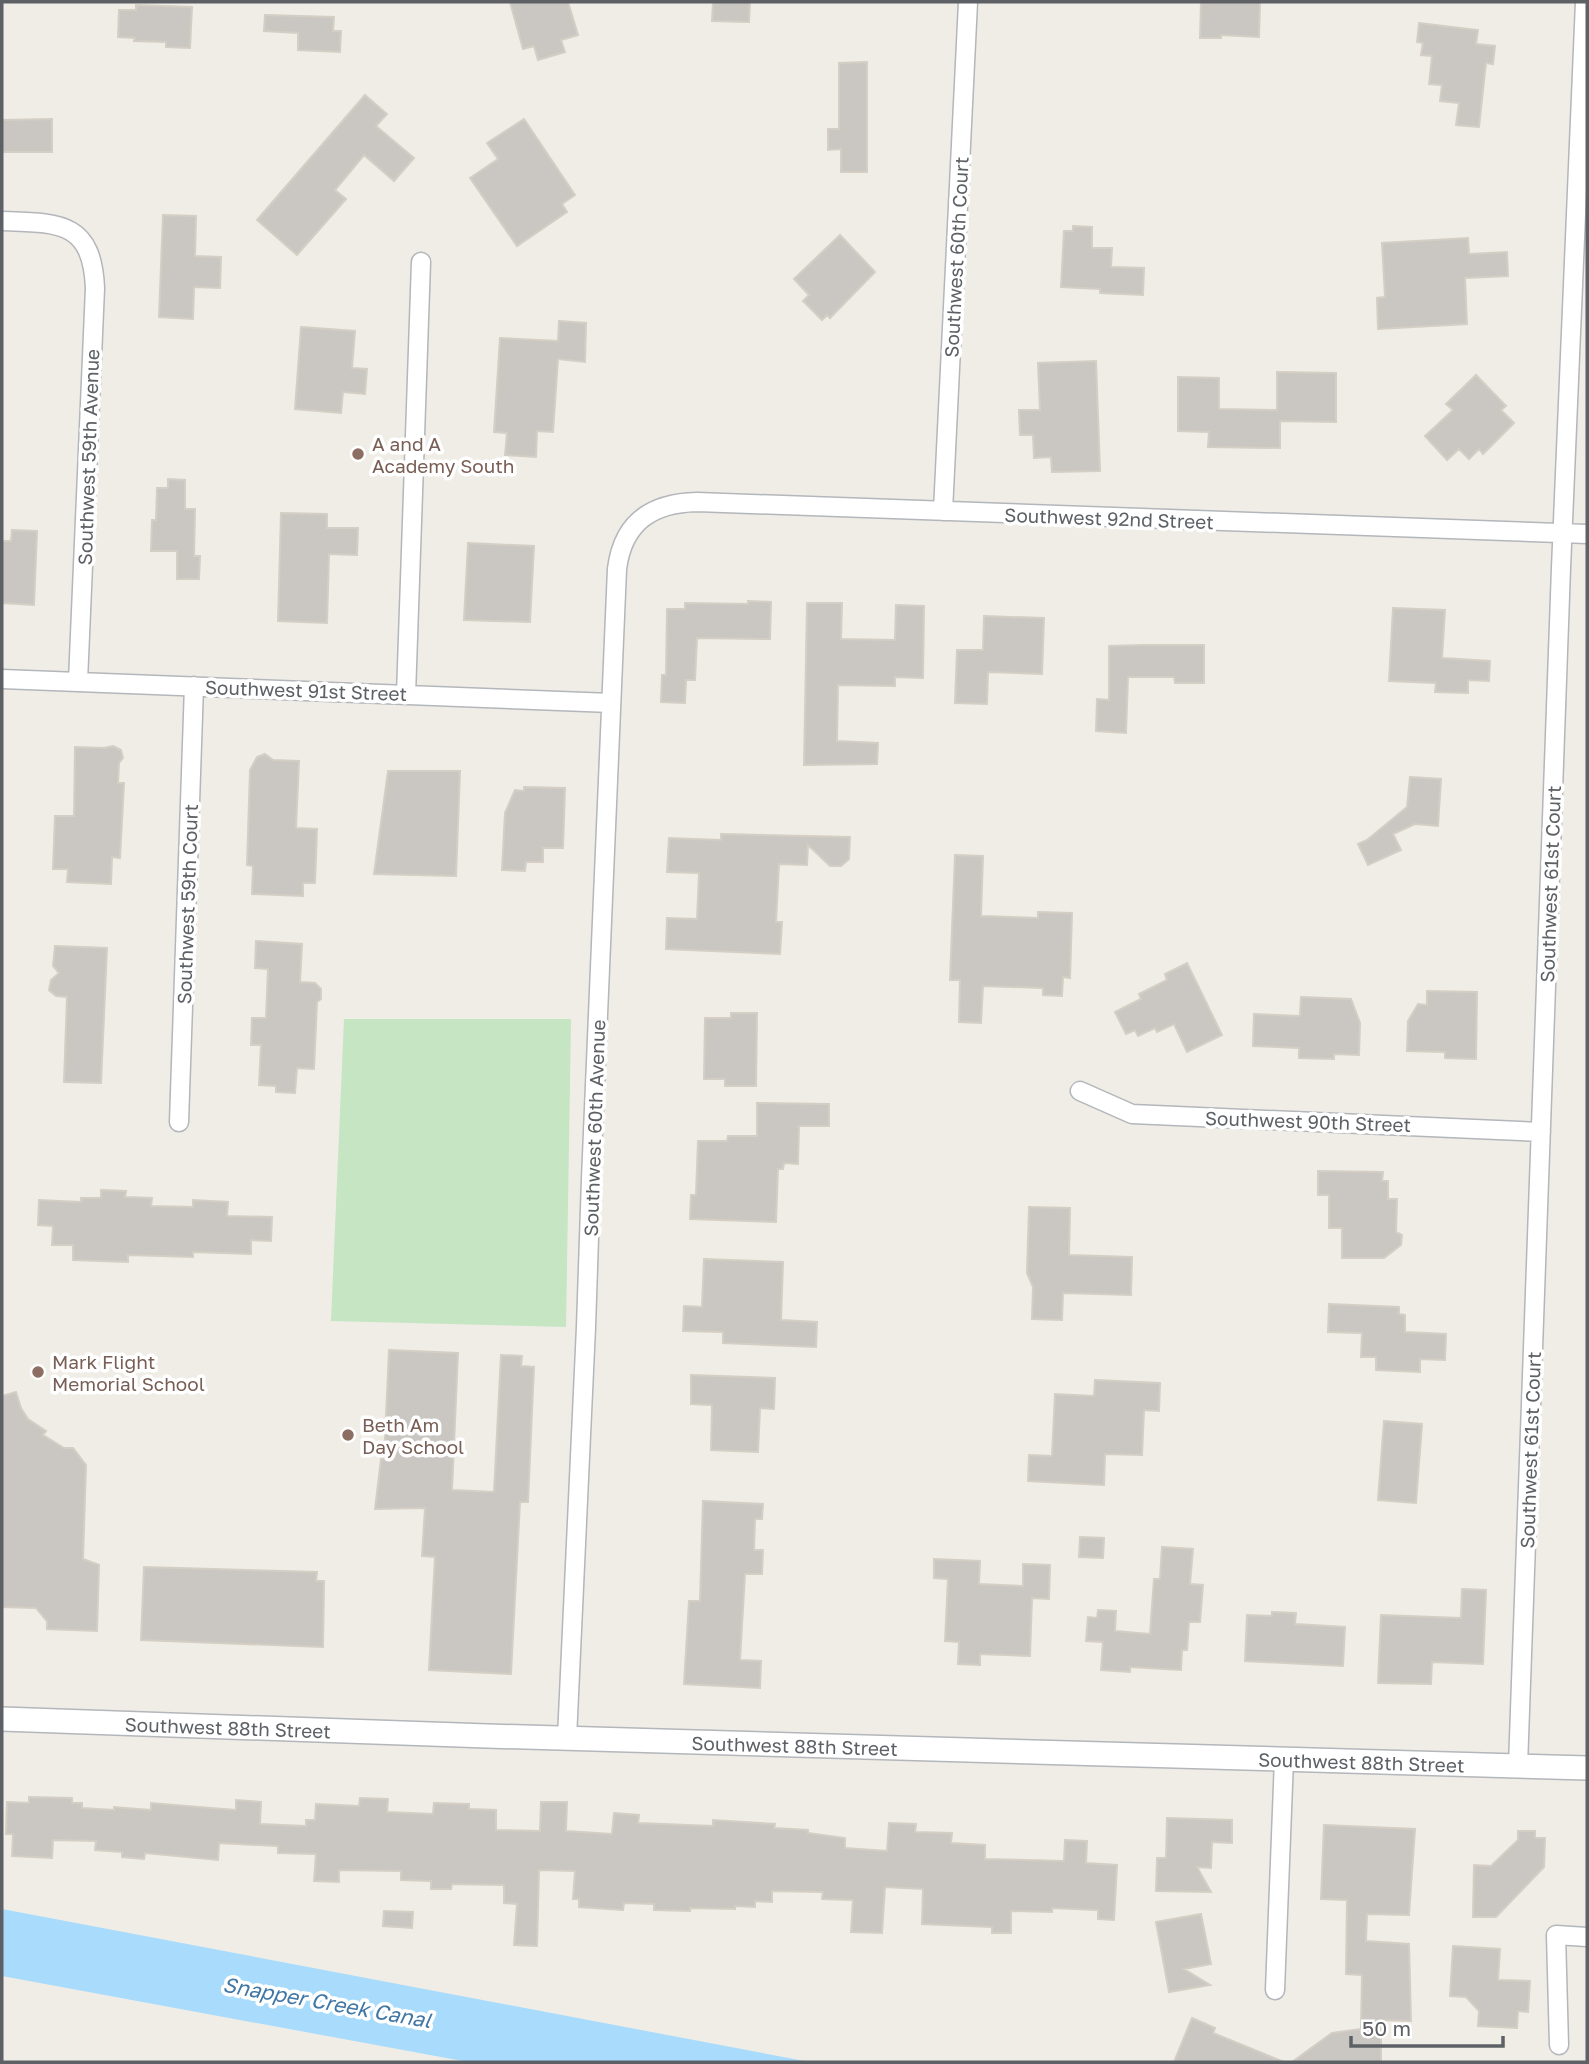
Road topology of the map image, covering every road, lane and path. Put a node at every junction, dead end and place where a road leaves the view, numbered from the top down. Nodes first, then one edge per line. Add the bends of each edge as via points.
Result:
1 (968, 2) edge
2 (1584, 2) edge
3 (2, 221) edge
4 (421, 262) dead end
5 (943, 512) junction
6 (636, 524) joint
7 (1564, 532) junction
8 (1587, 534) edge
9 (2, 679) edge
10 (78, 681) junction
11 (194, 686) junction
12 (406, 695) junction
13 (611, 703) junction
14 (1080, 1091) dead end
15 (179, 1122) dead end
16 (1541, 1132) junction
17 (2, 1719) edge
18 (567, 1738) junction
19 (1284, 1759) junction
20 (1518, 1766) junction
21 (1587, 1768) edge
22 (1587, 1937) edge
23 (1275, 1990) dead end
24 (1559, 2045) dead end

1 - 5 street, Southwest 60th Court
2 - 7 street, Southwest 61st Court
3 - 10 street, Southwest 59th Avenue via 68,230 80,237 93,262
4 - 12 street
5 - 6 street, Southwest 92nd Street via 680,502 664,506
5 - 7 street, Southwest 92nd Street
6 - 13 street, Southwest 60th Avenue via 619,555
7 - 8 street, Southwest 92nd Street
7 - 16 street, Southwest 61st Court
9 - 10 street, Southwest 91st Street
10 - 11 street, Southwest 91st Street
11 - 12 street, Southwest 91st Street
11 - 15 street, Southwest 59th Court
12 - 13 street, Southwest 91st Street
13 - 18 street, Southwest 60th Avenue
14 - 16 street, Southwest 90th Street via 1132,1114
16 - 20 street, Southwest 61st Court
17 - 18 street, Southwest 88th Street
18 - 19 street, Southwest 88th Street
19 - 20 street, Southwest 88th Street
19 - 23 street
20 - 21 street, Southwest 88th Street
22 - 24 street via 1556,1936

